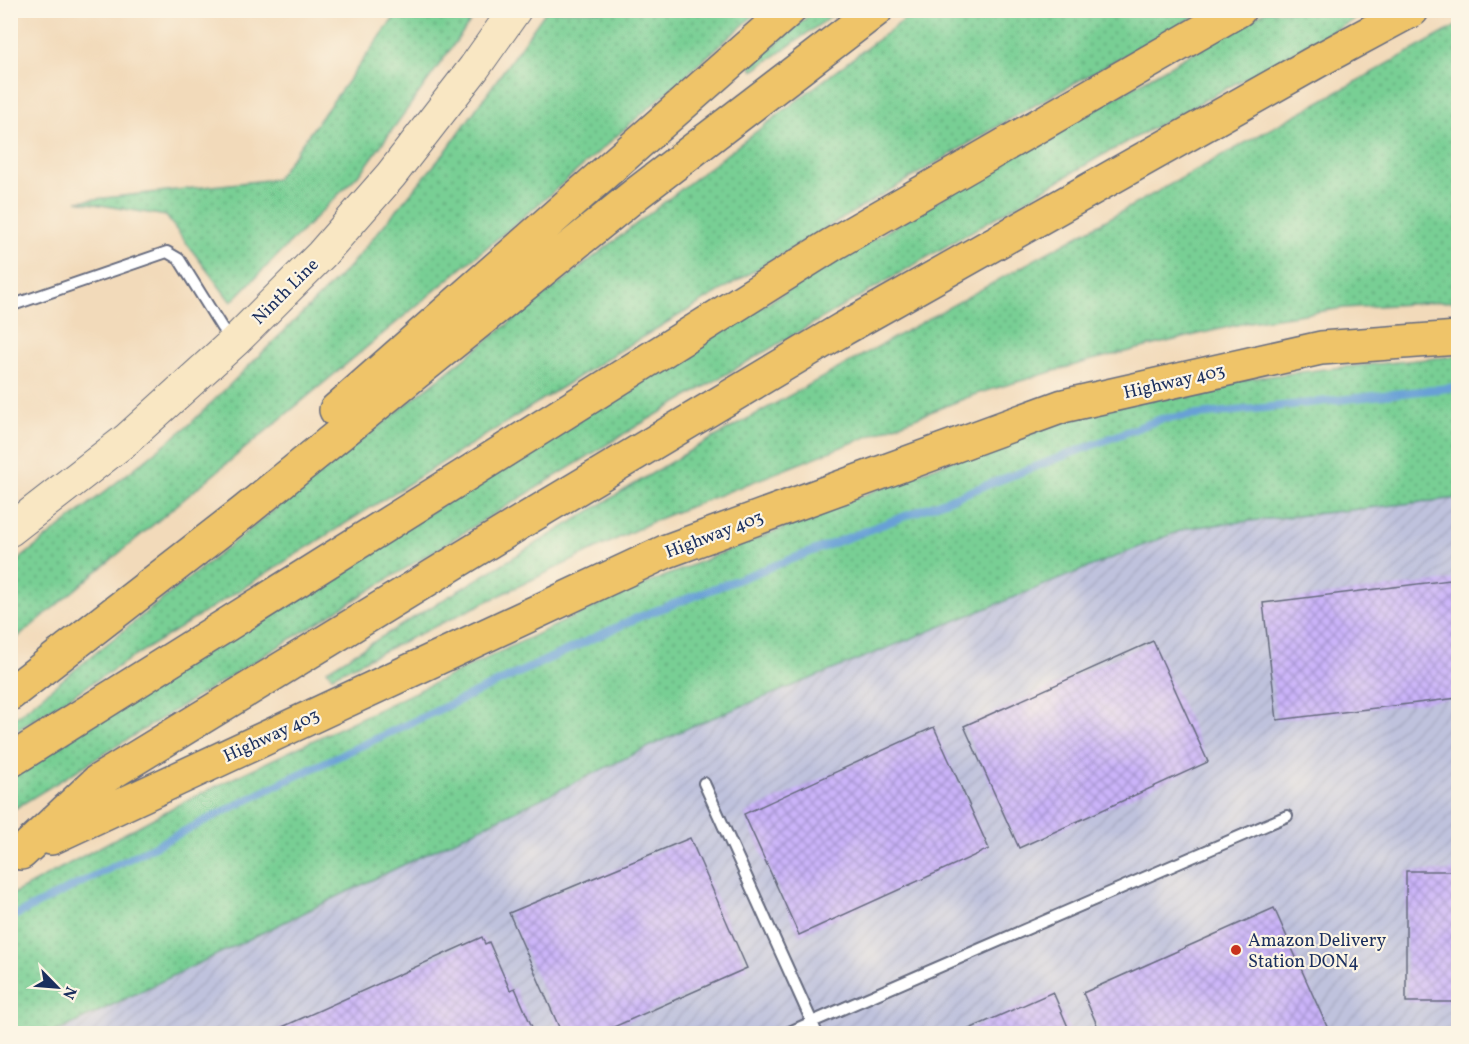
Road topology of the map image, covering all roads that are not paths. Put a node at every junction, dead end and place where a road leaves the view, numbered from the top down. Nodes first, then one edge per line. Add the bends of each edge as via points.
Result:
1 (515, 10) edge
2 (789, 10) edge
3 (876, 10) edge
4 (1239, 10) edge
5 (1412, 10) edge
6 (10, 306) edge
7 (1458, 338) edge
8 (235, 341) junction
9 (244, 512) junction
10 (10, 530) edge
11 (10, 694) edge
12 (10, 761) edge
13 (704, 783) dead end
14 (1287, 816) dead end
15 (16, 856) edge
16 (812, 1022) junction
17 (785, 1034) edge
18 (817, 1034) edge

1 - 8 main road, Ninth Line via 391,175 321,255
2 - 9 highway via 313,431
3 - 9 highway via 636,194
4 - 12 highway via 833,244
5 - 15 highway via 843,329 526,519 98,782
6 - 8 lane via 167,252 179,259 222,328
7 - 15 highway, Highway 403 via 1321,348 1052,410 667,550
8 - 10 main road, Ninth Line via 126,440
9 - 11 highway
13 - 16 lane
14 - 16 lane
16 - 17 lane
16 - 18 lane

